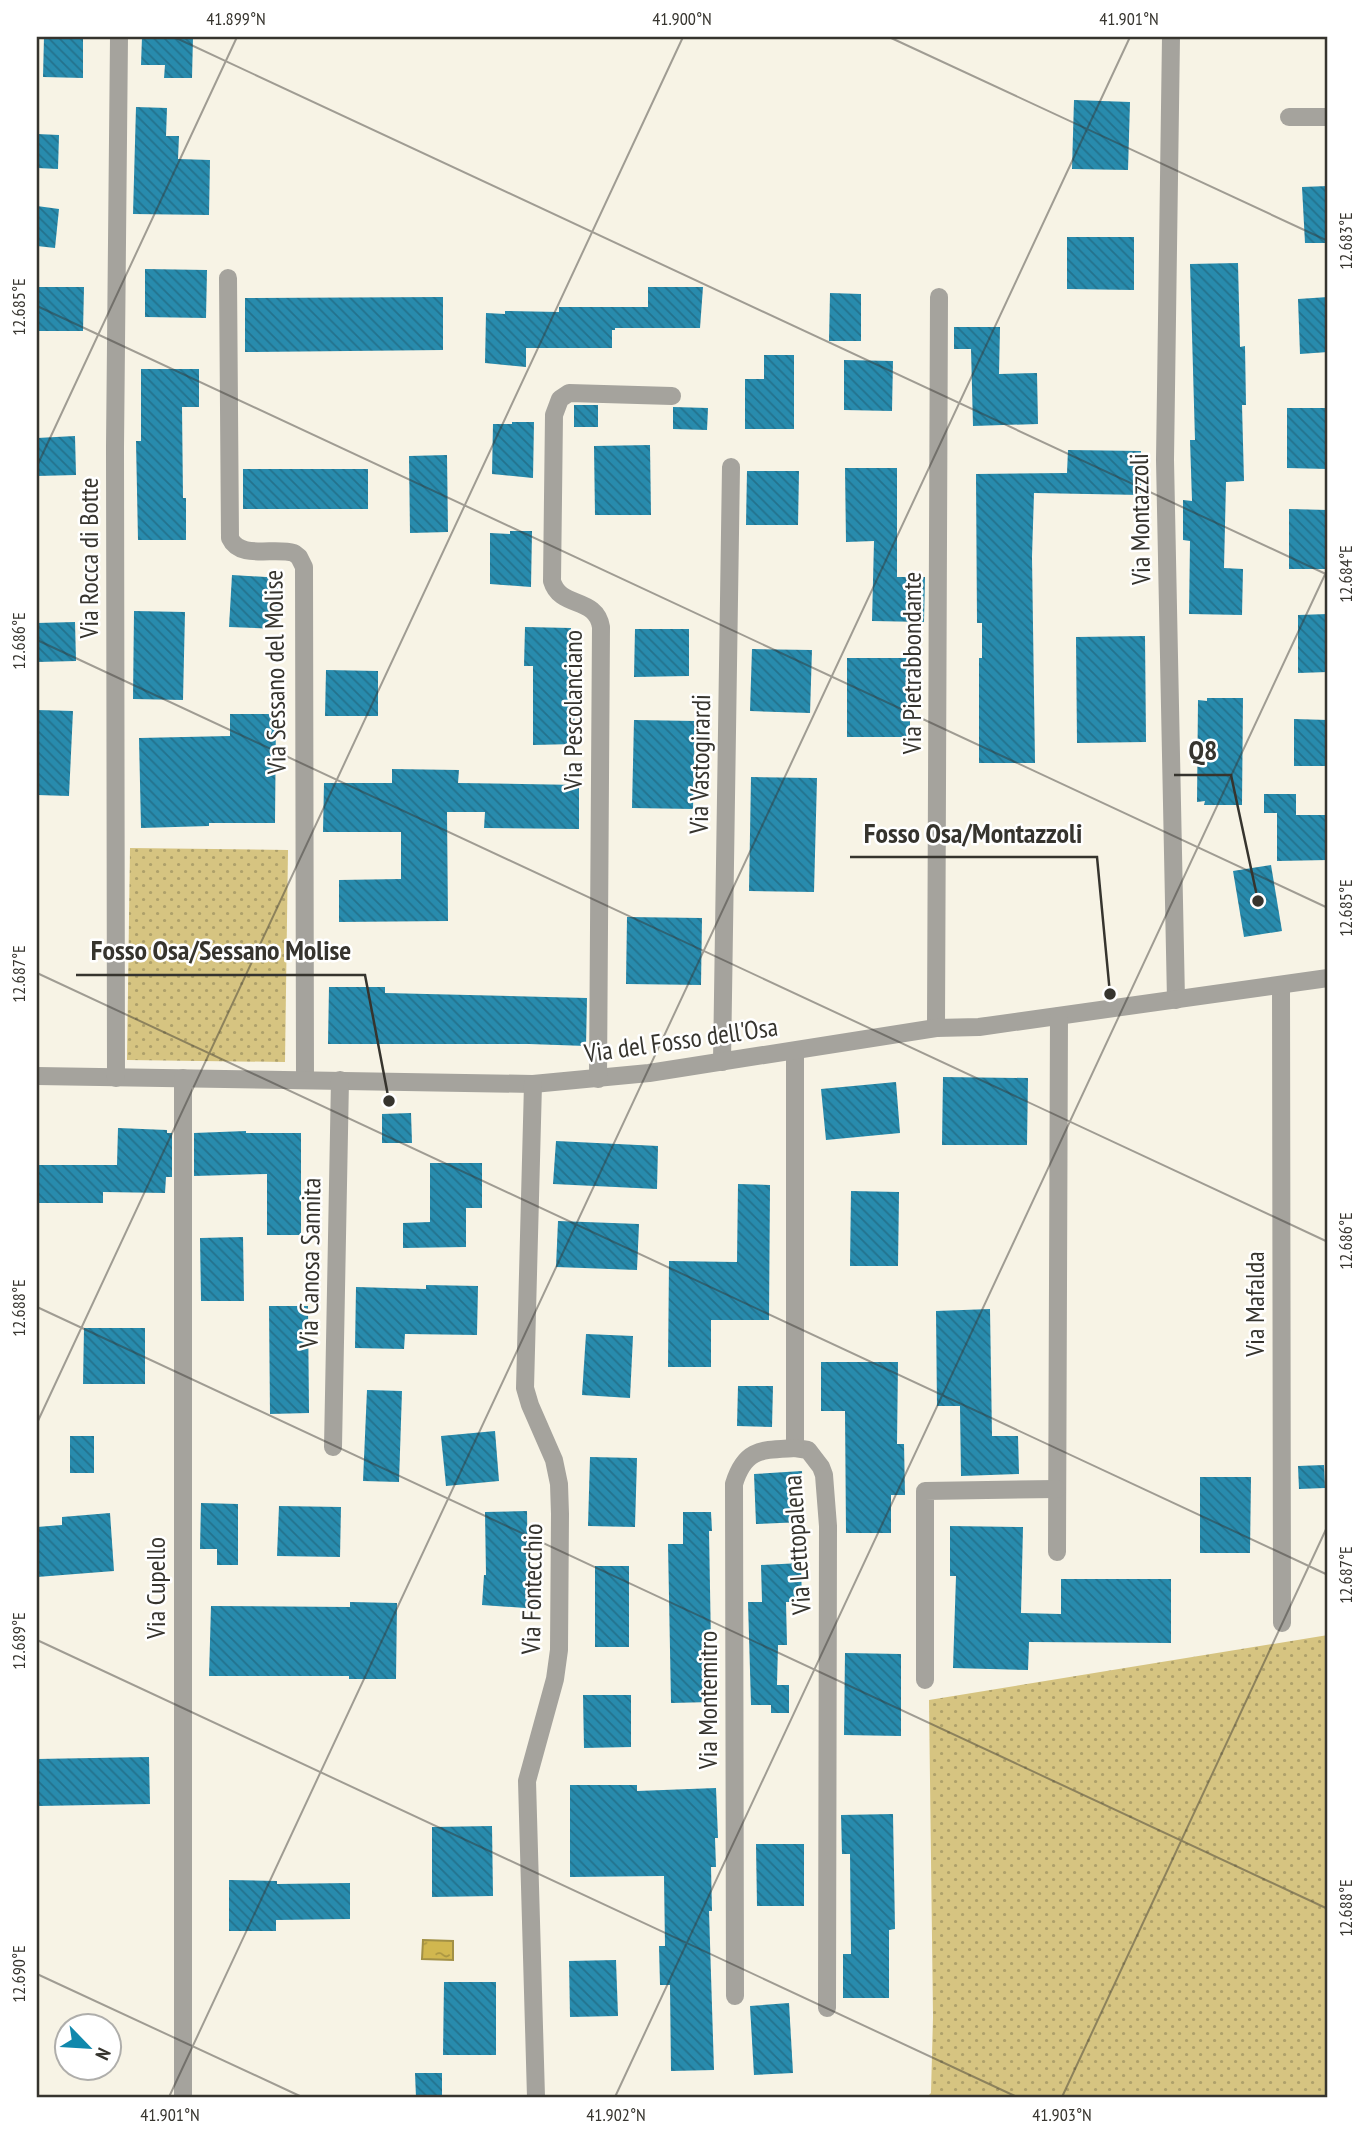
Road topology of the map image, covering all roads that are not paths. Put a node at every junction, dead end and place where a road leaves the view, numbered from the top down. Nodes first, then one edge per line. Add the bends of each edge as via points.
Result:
1 (119, 37) edge
2 (1171, 37) edge
3 (1289, 117) dead end
4 (1328, 117) edge
5 (228, 278) dead end
6 (939, 297) dead end
7 (672, 396) dead end
8 (731, 467) dead end
9 (1328, 978) edge
10 (1281, 985) junction
11 (1176, 1000) junction
12 (1059, 1016) junction
13 (936, 1028) junction
14 (794, 1051) junction
15 (722, 1062) junction
16 (37, 1076) edge
17 (116, 1078) junction
18 (183, 1078) junction
19 (598, 1079) junction
20 (305, 1080) junction
21 (340, 1080) junction
22 (533, 1084) junction
23 (332, 1447) dead end
24 (795, 1448) junction
25 (1058, 1489) junction
26 (1057, 1552) dead end
27 (1282, 1623) dead end
28 (925, 1680) dead end
29 (736, 1996) dead end
30 (827, 2008) dead end
31 (183, 2097) edge
32 (536, 2097) edge

1 - 17 street, Via Rocca di Botte
2 - 11 street, Via Montazzoli via 1165,460
3 - 4 street
5 - 20 street, Via Sessano del Molise via 230,538 243,550 294,553 304,567
6 - 13 street, Via Pietrabbondante
7 - 19 street, Via Pescolanciano via 569,393 554,415 552,581 563,599 593,610 601,626
8 - 15 street, Via Vastogirardi
9 - 10 street, Via del Fosso dell'Osa
10 - 11 street, Via del Fosso dell'Osa
10 - 27 street, Via Mafalda
11 - 12 street, Via del Fosso dell'Osa
12 - 13 street, Via del Fosso dell'Osa
12 - 25 street
13 - 14 street, Via del Fosso dell'Osa
14 - 15 street, Via del Fosso dell'Osa
14 - 24 street, Via Lettopalena
15 - 19 street, Via del Fosso dell'Osa
16 - 17 street, Via del Fosso dell'Osa
17 - 18 street, Via del Fosso dell'Osa
18 - 20 street, Via del Fosso dell'Osa
18 - 31 street, Via Cupello
19 - 22 street, Via del Fosso dell'Osa
20 - 21 street, Via del Fosso dell'Osa
21 - 22 street, Via del Fosso dell'Osa
21 - 23 street, Via Canosa Sannita
22 - 32 street, Via Fontecchio via 526,1388 554,1460 560,1514 559,1650 527,1789
24 - 29 street, Via Montemitro via 757,1452 742,1464 734,1484
24 - 30 street, Via Lettopalena via 808,1450 821,1467 828,1526
25 - 26 street
25 - 28 street via 925,1491

